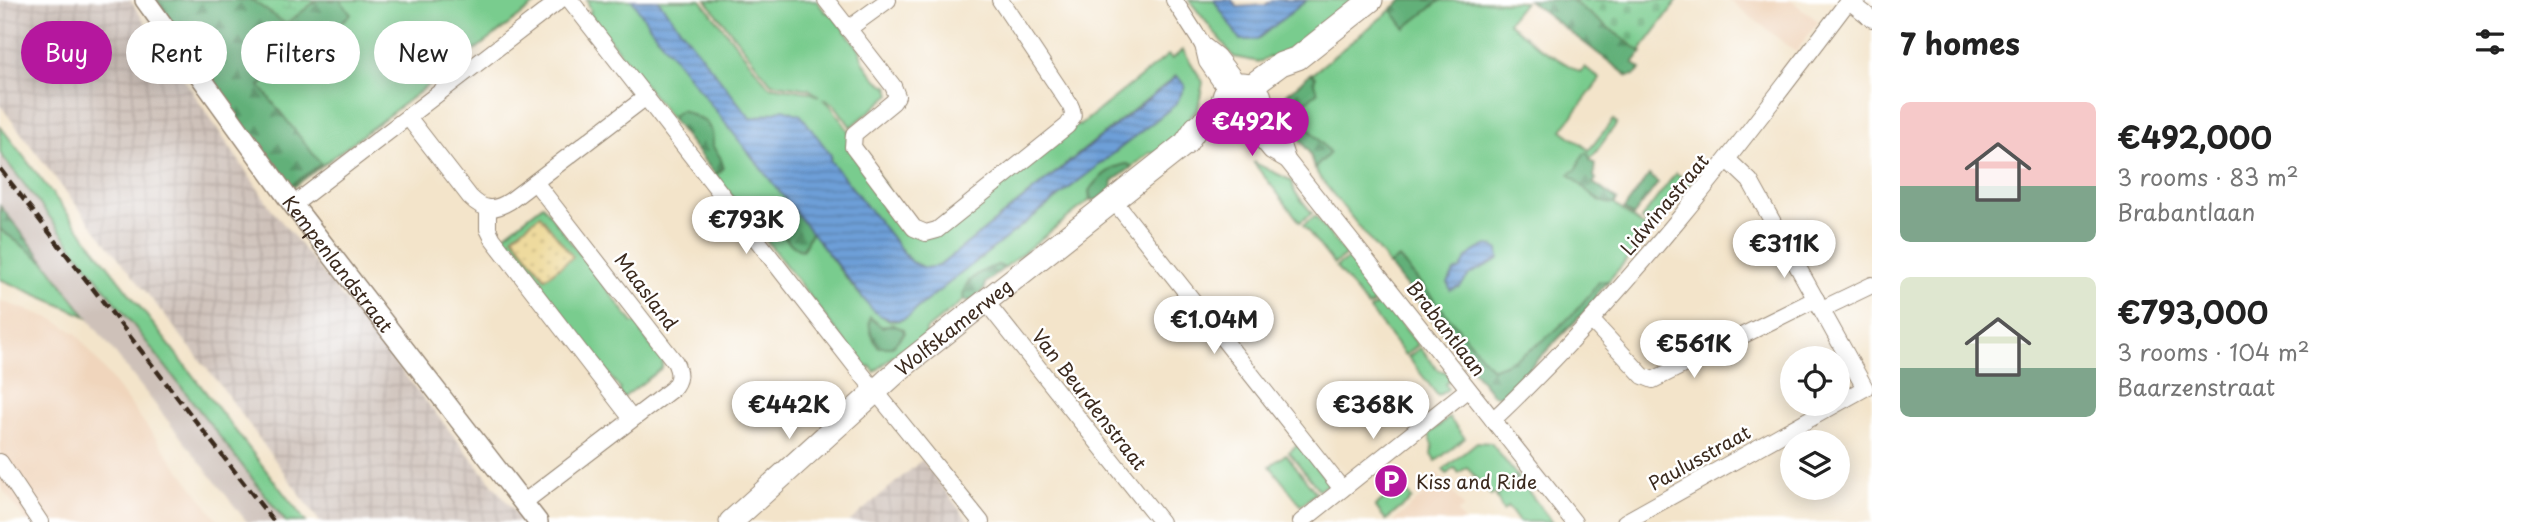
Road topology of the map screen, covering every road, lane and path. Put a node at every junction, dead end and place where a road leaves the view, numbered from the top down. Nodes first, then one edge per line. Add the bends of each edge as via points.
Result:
1 (145, 0) edge
2 (560, 0) edge
3 (570, 0) edge
4 (826, 0) edge
5 (888, 0) edge
6 (1000, 0) edge
7 (1174, 0) edge
8 (1371, 0) edge
9 (1849, 0) edge
10 (1872, 19) edge
11 (848, 29) junction
12 (646, 97) junction
13 (1242, 102) junction
14 (408, 117) junction
15 (1728, 159) junction
16 (535, 182) junction
17 (1114, 201) junction
18 (293, 205) junction
19 (488, 209) junction
20 (1872, 285) edge
21 (986, 302) junction
22 (1819, 304) junction
23 (1592, 321) junction
24 (1468, 389) junction
25 (875, 390) junction
26 (632, 419) junction
27 (1493, 420) junction
28 (0, 462) edge
29 (1342, 489) junction
30 (523, 503) junction
31 (40, 522) edge
32 (538, 522) edge
33 (731, 522) edge
34 (981, 522) edge
35 (1161, 522) edge
36 (1301, 522) edge
37 (1574, 522) edge
38 (1625, 522) edge

1 - 18 street, Kempenlandstraat
2 - 14 street
3 - 12 street
4 - 11 street
5 - 11 street
6 - 11 street via 1070,106 1073,118 937,230 926,233 914,228 853,147 854,134 897,96
7 - 13 street, Brabantlaan via 1203,45 1207,62
8 - 13 main road, Wolfskamerweg via 1298,58 1289,74
9 - 10 street
9 - 15 street, Lidwinastraat
12 - 16 street
12 - 25 street
13 - 17 main road, Wolfskamerweg via 1196,128 1186,143
13 - 24 street, Brabantlaan via 1270,151 1287,160
14 - 18 street
14 - 19 street via 470,197
15 - 22 street via 1750,181
15 - 23 street, Lidwinastraat
16 - 19 street via 500,208
16 - 26 street, Maasland via 680,372 672,389
17 - 21 main road, Wolfskamerweg
17 - 29 street
18 - 30 street, Kempenlandstraat
19 - 26 street via 493,239
20 - 22 street
21 - 25 main road, Wolfskamerweg
21 - 35 street, Van Beurdenstraat
22 - 23 street via 1653,380 1643,376
22 - 38 street, Paulusstraat via 1866,388
23 - 27 street, Lidwinastraat
24 - 27 street, Brabantlaan
24 - 29 street
25 - 33 main road, Wolfskamerweg
25 - 34 street
26 - 30 street, Maasland
27 - 37 street, Brabantlaan
28 - 31 street
29 - 36 street
30 - 32 street, Kempenlandstraat

